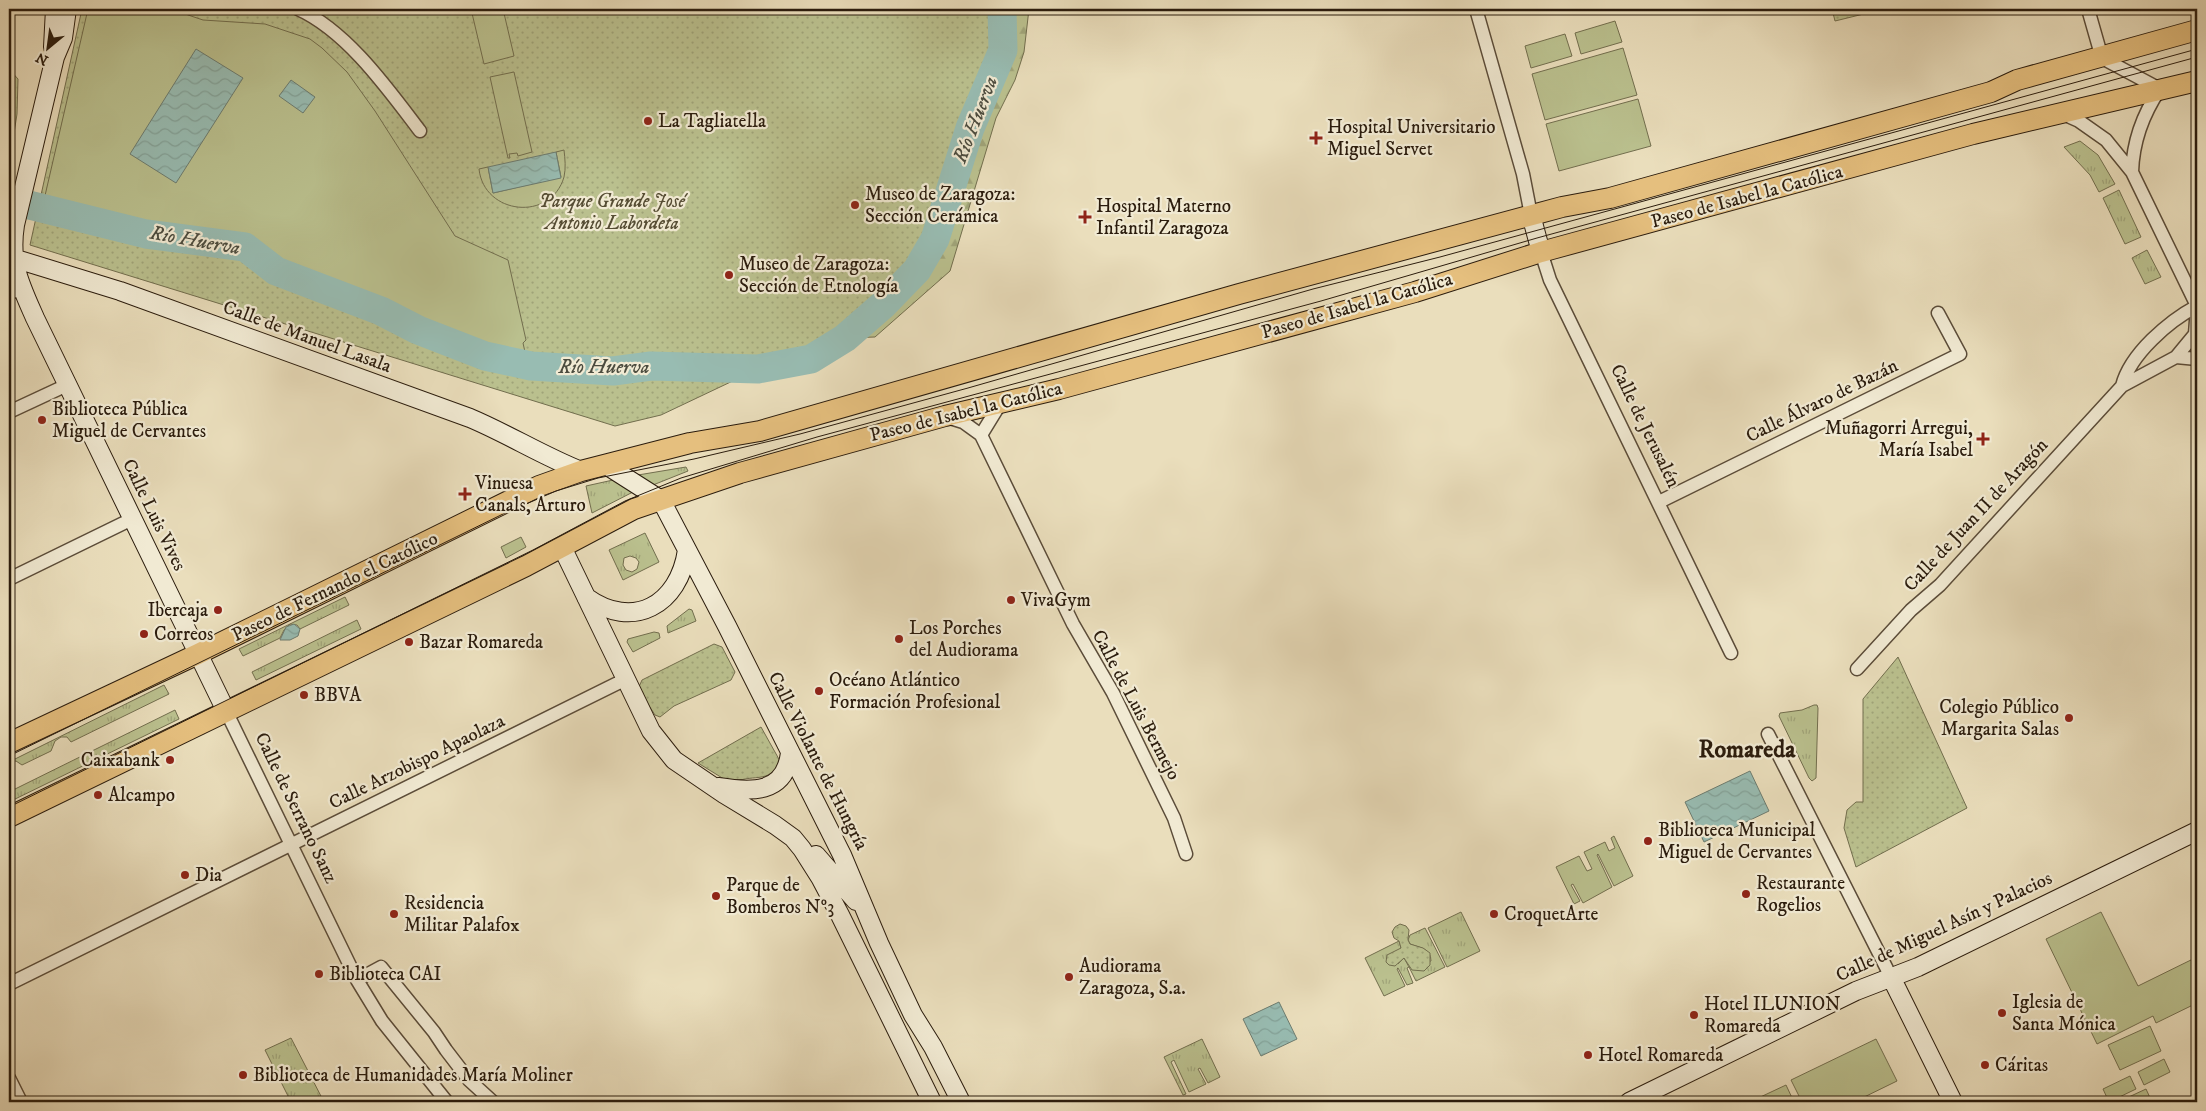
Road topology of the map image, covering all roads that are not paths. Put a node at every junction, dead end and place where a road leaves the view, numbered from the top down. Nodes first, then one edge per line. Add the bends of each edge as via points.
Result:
1 (54, 9) edge
2 (67, 9) edge
3 (298, 9) edge
4 (1476, 9) edge
5 (2088, 9) edge
6 (2197, 30) edge
7 (55, 57) junction
8 (2102, 58) junction
9 (2197, 81) edge
10 (2160, 89) junction
11 (2061, 113) junction
12 (420, 131) dead end
13 (2132, 172) junction
14 (1531, 215) junction
15 (1541, 252) junction
16 (13, 258) junction
17 (15, 291) edge
18 (2197, 306) edge
19 (1938, 312) dead end
20 (2196, 338) edge
21 (2176, 357) junction
22 (2197, 360) edge
23 (67, 385) junction
24 (2122, 386) junction
25 (1000, 404) junction
26 (9, 412) edge
27 (945, 416) junction
28 (981, 435) junction
29 (606, 465) junction
30 (581, 471) junction
31 (661, 500) junction
32 (1659, 502) junction
33 (132, 519) junction
34 (562, 547) junction
35 (688, 550) junction
36 (9, 579) edge
37 (586, 597) junction
38 (1731, 653) dead end
39 (198, 654) junction
40 (1857, 669) dead end
41 (626, 679) junction
42 (226, 711) junction
43 (1768, 734) dead end
44 (9, 743) edge
45 (790, 753) junction
46 (717, 790) junction
47 (9, 818) edge
48 (2197, 831) edge
49 (793, 838) junction
50 (291, 844) junction
51 (1186, 854) dead end
52 (866, 912) junction
53 (1891, 977) junction
54 (357, 980) junction
55 (9, 984) edge
56 (9, 1078) edge
57 (21, 1102) edge
58 (447, 1102) edge
59 (493, 1102) edge
60 (932, 1102) edge
61 (962, 1102) edge
62 (1629, 1102) edge
63 (1953, 1102) edge

1 - 7 main road via 52,36
2 - 7 main road via 63,38
3 - 12 street via 332,30 353,51
4 - 14 street
5 - 8 street
6 - 8 main road, Paseo de Isabel la Católica
7 - 16 main road via 16,225
8 - 10 street
8 - 14 main road, Paseo de Isabel la Católica via 1610,198
9 - 10 main road, Paseo de Isabel la Católica
10 - 11 main road, Paseo de Isabel la Católica
10 - 13 street via 2138,132
11 - 13 street via 2099,134
11 - 15 main road, Paseo de Isabel la Católica
13 - 18 street
14 - 15 main road, Calle de Jerusalén
14 - 29 main road, Paseo de Isabel la Católica via 1220,299 760,431 690,443
15 - 25 main road, Paseo de Isabel la Católica via 1415,292
15 - 32 street, Calle de Jerusalén via 1550,280
16 - 17 main road, Calle Luis Vives
16 - 30 main road, Calle de Manuel Lasala via 120,292 470,418
17 - 23 main road, Calle Luis Vives
18 - 20 street
18 - 24 street, Calle de Juan II de Aragón via 2159,333 2130,366
19 - 32 street, Calle Álvaro de Bazán via 1960,354
20 - 21 street, Calle de Juan II de Aragón
21 - 22 street
21 - 24 street, Calle de Juan II de Aragón
23 - 26 street
23 - 33 main road, Calle Luis Vives
24 - 40 street, Calle de Juan II de Aragón via 1940,585 1911,610
25 - 27 main road, Paseo de Isabel la Católica
25 - 28 street
27 - 28 street via 963,422
27 - 31 main road, Paseo de Isabel la Católica via 740,473
28 - 51 street, Calle de Luis Bermejo via 1073,624 1113,692 1179,830
29 - 30 main road, Paseo de Isabel la Católica
29 - 31 main road, Calle Violante de Hungría
30 - 39 main road, Paseo de Fernando el Católico via 523,494
31 - 34 main road, Paseo de Isabel la Católica via 634,509
31 - 35 main road, Calle Violante de Hungría
32 - 38 street, Calle de Jerusalén
33 - 36 street
33 - 39 main road, Calle Luis Vives
34 - 37 main road
34 - 42 main road
35 - 37 main road via 674,589 650,608 633,612 615,611
35 - 45 main road, Calle Violante de Hungría
37 - 41 main road
39 - 42 main road, Calle de Serrano Sanz
39 - 44 main road, Paseo de Fernando el Católico
41 - 46 main road via 651,731 666,752
41 - 50 street, Calle Arzobispo Apaolaza
42 - 47 main road
42 - 50 street, Calle de Serrano Sanz
43 - 53 street
45 - 46 main road via 782,775 764,789
45 - 52 main road, Calle Violante de Hungría via 842,855
46 - 49 main road
48 - 53 main road, Calle de Miguel Asín y Palacios via 1918,967
49 - 52 main road via 817,856
49 - 60 main road via 828,892
50 - 54 street, Calle de Serrano Sanz
50 - 55 street, Calle Arzobispo Apaolaza
52 - 61 main road, Calle Violante de Hungría via 913,1015
53 - 62 main road, Calle de Miguel Asín y Palacios
53 - 63 main road
54 - 58 street, Calle de Serrano Sanz via 382,1022
54 - 59 street via 381,967 469,1080
56 - 57 street

